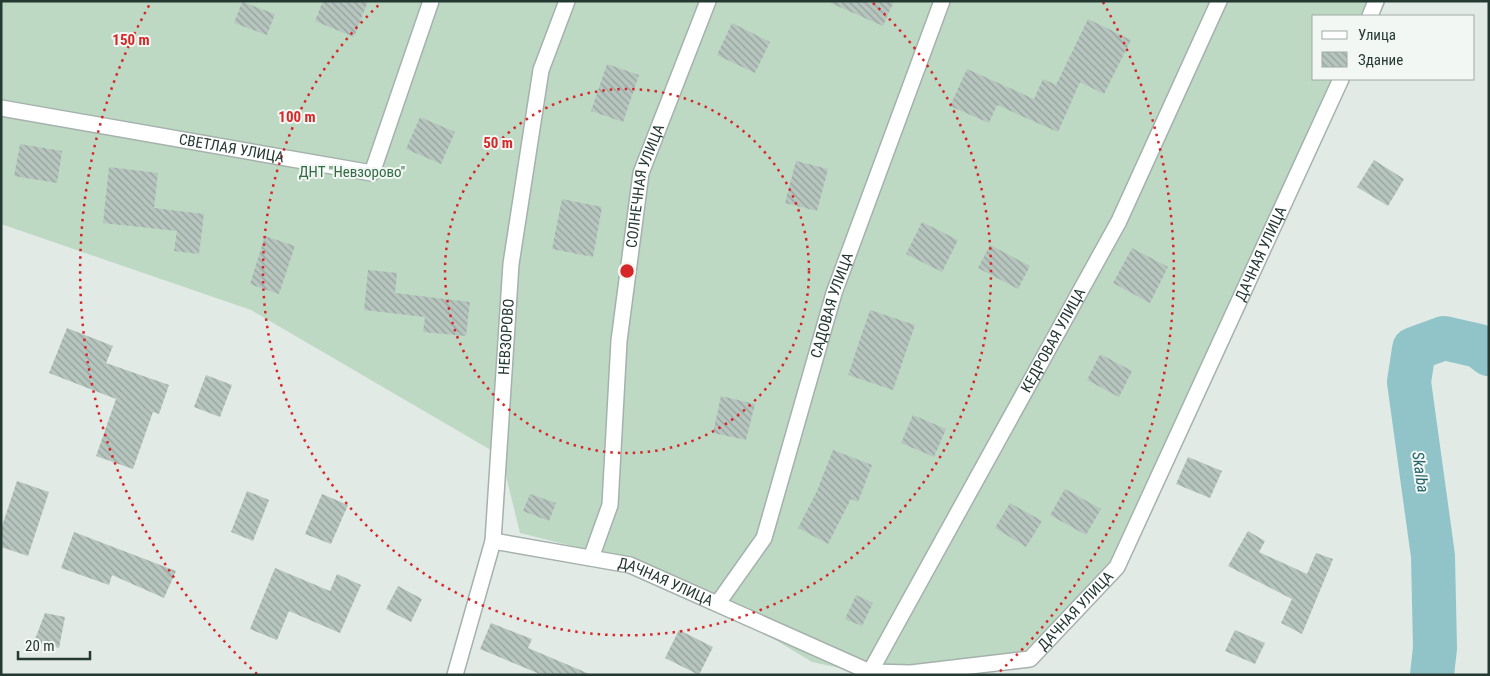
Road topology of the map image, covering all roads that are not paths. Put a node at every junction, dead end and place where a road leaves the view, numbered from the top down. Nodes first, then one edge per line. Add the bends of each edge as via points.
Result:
1 (431, 1) edge
2 (568, 1) edge
3 (708, 1) edge
4 (942, 1) edge
5 (1219, 1) edge
6 (1376, 1) edge
7 (1370, 15) edge
8 (1341, 80) edge
9 (1, 108) edge
10 (493, 540) junction
11 (591, 558) junction
12 (718, 603) junction
13 (870, 672) junction
14 (455, 675) edge

1 - 9 street, СВЕТЛАЯ УЛИЦА via 372,173
2 - 10 street, НЕВЗОРОВО via 541,70 510,264
3 - 11 street, СОЛНЕЧНАЯ УЛИЦА via 642,173 619,342 610,505
4 - 12 street, САДОВАЯ УЛИЦА via 834,293 764,538
5 - 13 street, КЕДРОВАЯ УЛИЦА via 1119,221
6 - 7 street
8 - 13 street, ДАЧНАЯ УЛИЦА via 1117,567 1030,659 911,673
10 - 11 street, ДАЧНАЯ УЛИЦА
10 - 14 street, НЕВЗОРОВО
11 - 12 street, ДАЧНАЯ УЛИЦА via 630,565
12 - 13 street, ДАЧНАЯ УЛИЦА

